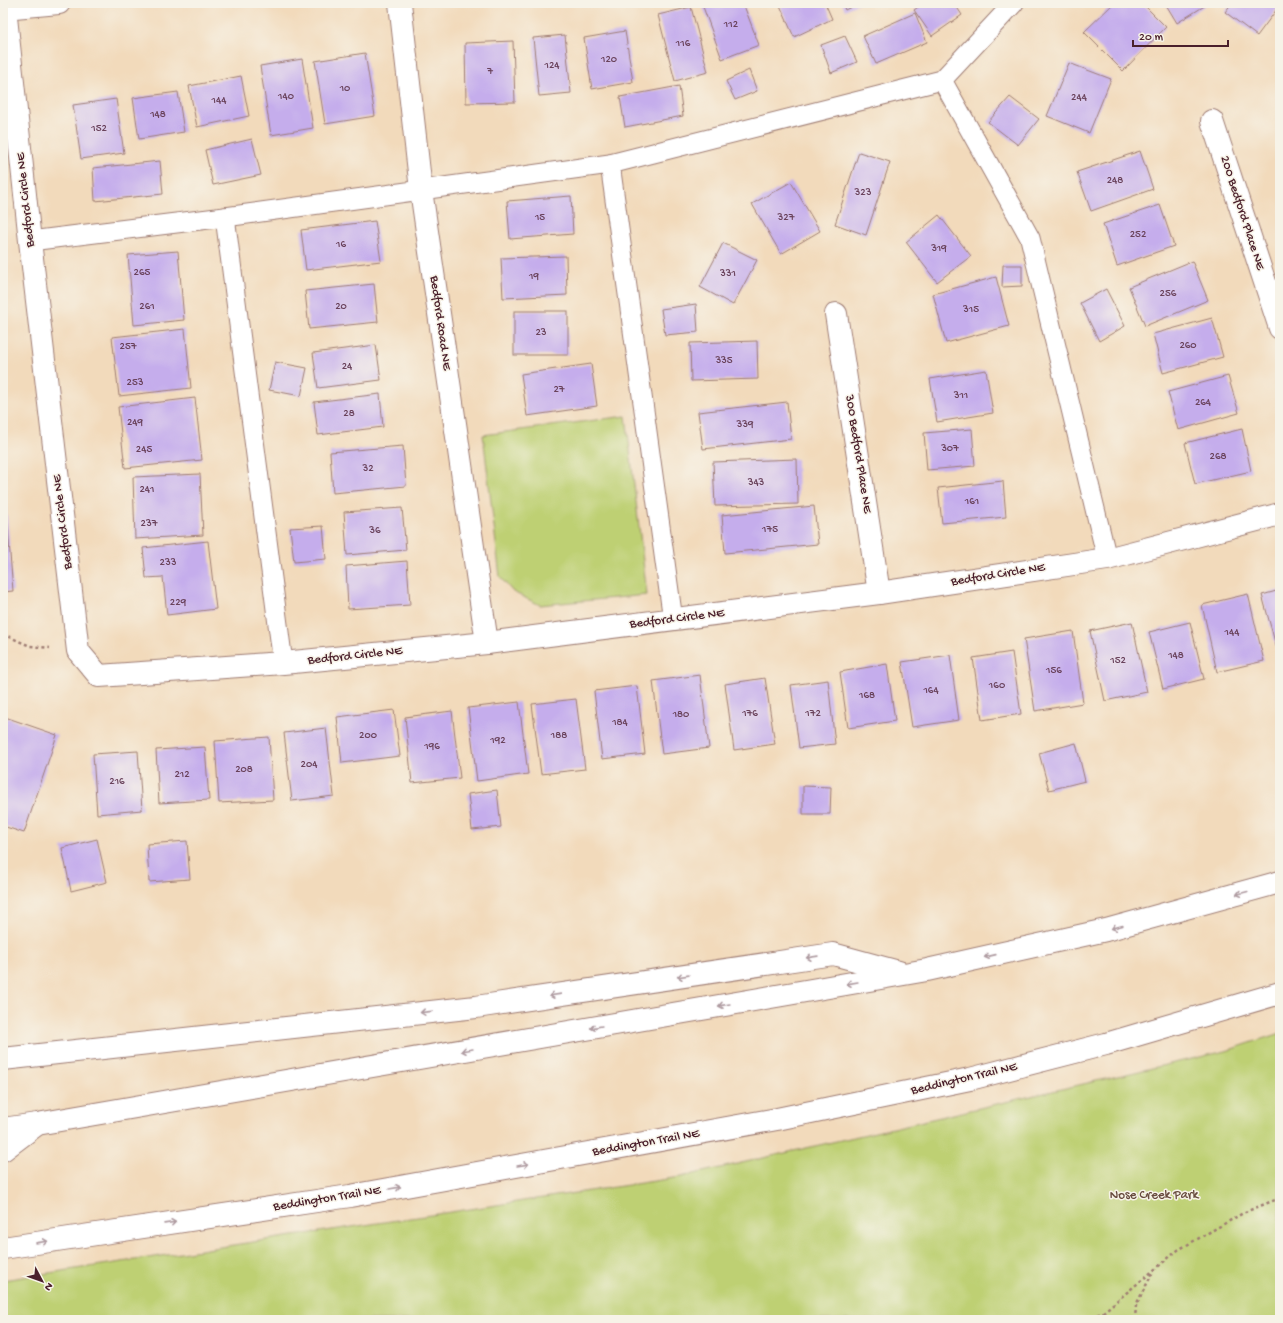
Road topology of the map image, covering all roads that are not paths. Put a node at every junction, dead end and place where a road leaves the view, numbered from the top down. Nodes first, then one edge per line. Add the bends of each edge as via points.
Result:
1 (59, 3) edge
2 (400, 3) edge
3 (1014, 3) edge
4 (4, 8) edge
5 (942, 80) junction
6 (1212, 120) dead end
7 (610, 164) junction
8 (421, 190) junction
9 (225, 217) junction
10 (30, 241) junction
11 (836, 314) dead end
12 (1280, 328) edge
13 (1280, 514) edge
14 (1107, 559) junction
15 (879, 593) junction
16 (673, 620) junction
17 (487, 643) junction
18 (282, 663) junction
19 (1280, 882) edge
20 (904, 974) junction
21 (1280, 993) edge
22 (3, 1059) edge
23 (37, 1124) junction
24 (3, 1129) edge
25 (3, 1150) edge
26 (3, 1248) edge

1 - 4 main road
2 - 8 main road, Bedford Road NE
3 - 5 lane
4 - 10 main road, Bedford Circle NE
5 - 7 lane
5 - 14 lane via 1030,238
6 - 12 main road, 200 Bedford Place NE
7 - 8 lane
7 - 16 lane
8 - 9 lane
8 - 17 main road, Bedford Road NE
9 - 10 lane
9 - 18 lane
10 - 18 main road, Bedford Circle NE via 78,651 99,676
11 - 15 main road, 300 Bedford Place NE
13 - 14 main road, Bedford Circle NE
14 - 15 main road, Bedford Circle NE
15 - 16 main road, Bedford Circle NE
16 - 17 main road, Bedford Circle NE
17 - 18 main road, Bedford Circle NE
19 -> 20 main road via 1106,930
20 -> 22 main road via 833,954 476,1007
20 -> 23 main road
26 -> 21 main road, Beddington Trail NE via 350,1196 777,1119 985,1075 1106,1044
23 - 24 main road
23 - 25 main road

